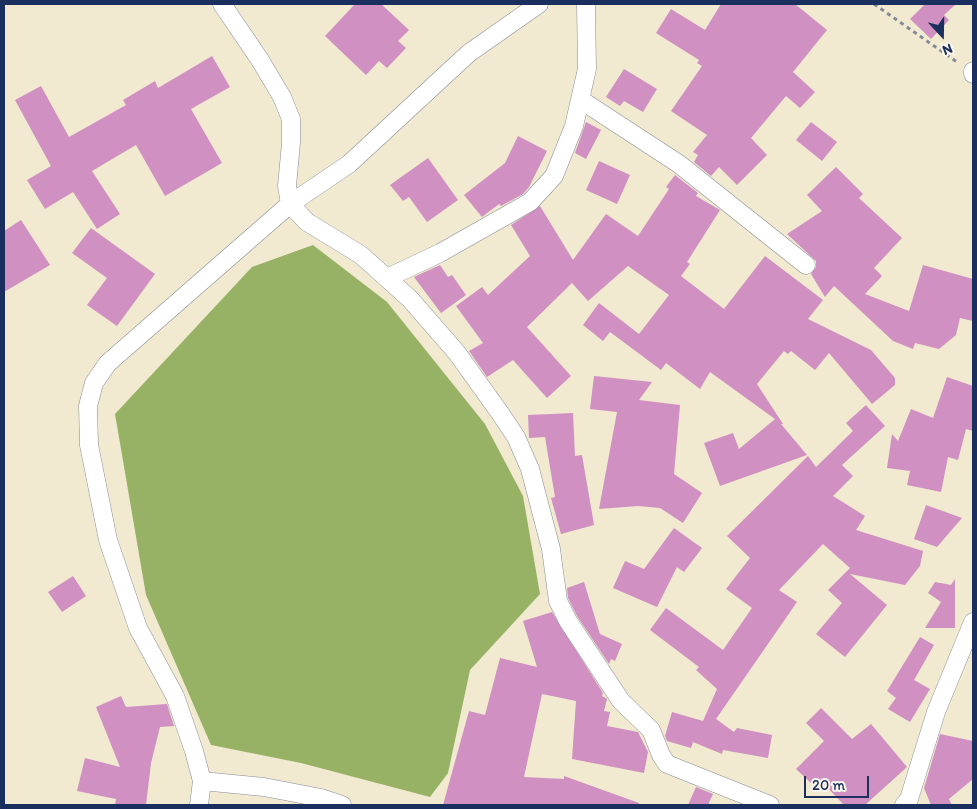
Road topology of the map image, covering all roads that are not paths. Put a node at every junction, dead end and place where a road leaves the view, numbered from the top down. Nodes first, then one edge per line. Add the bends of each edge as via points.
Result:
1 (222, 4) edge
2 (539, 4) edge
3 (586, 4) edge
4 (581, 100) junction
5 (290, 204) junction
6 (806, 265) dead end
7 (387, 278) junction
8 (973, 622) edge
9 (202, 781) junction
10 (199, 805) edge
11 (342, 805) edge
12 (770, 805) edge
13 (904, 805) edge

1 - 5 street via 260,60 291,119 287,186
2 - 5 street via 469,52 349,164
3 - 4 street via 587,69
4 - 6 street via 679,164
4 - 7 street via 554,176 530,202
5 - 7 street via 308,222 361,255
5 - 9 street via 108,363 94,383 88,406 89,445 108,540 138,628 175,696
7 - 12 street via 457,353 516,438 539,500 551,549 558,601 621,701 651,730 667,764
8 - 13 street via 936,712 910,799
9 - 10 street
9 - 11 street via 264,787

